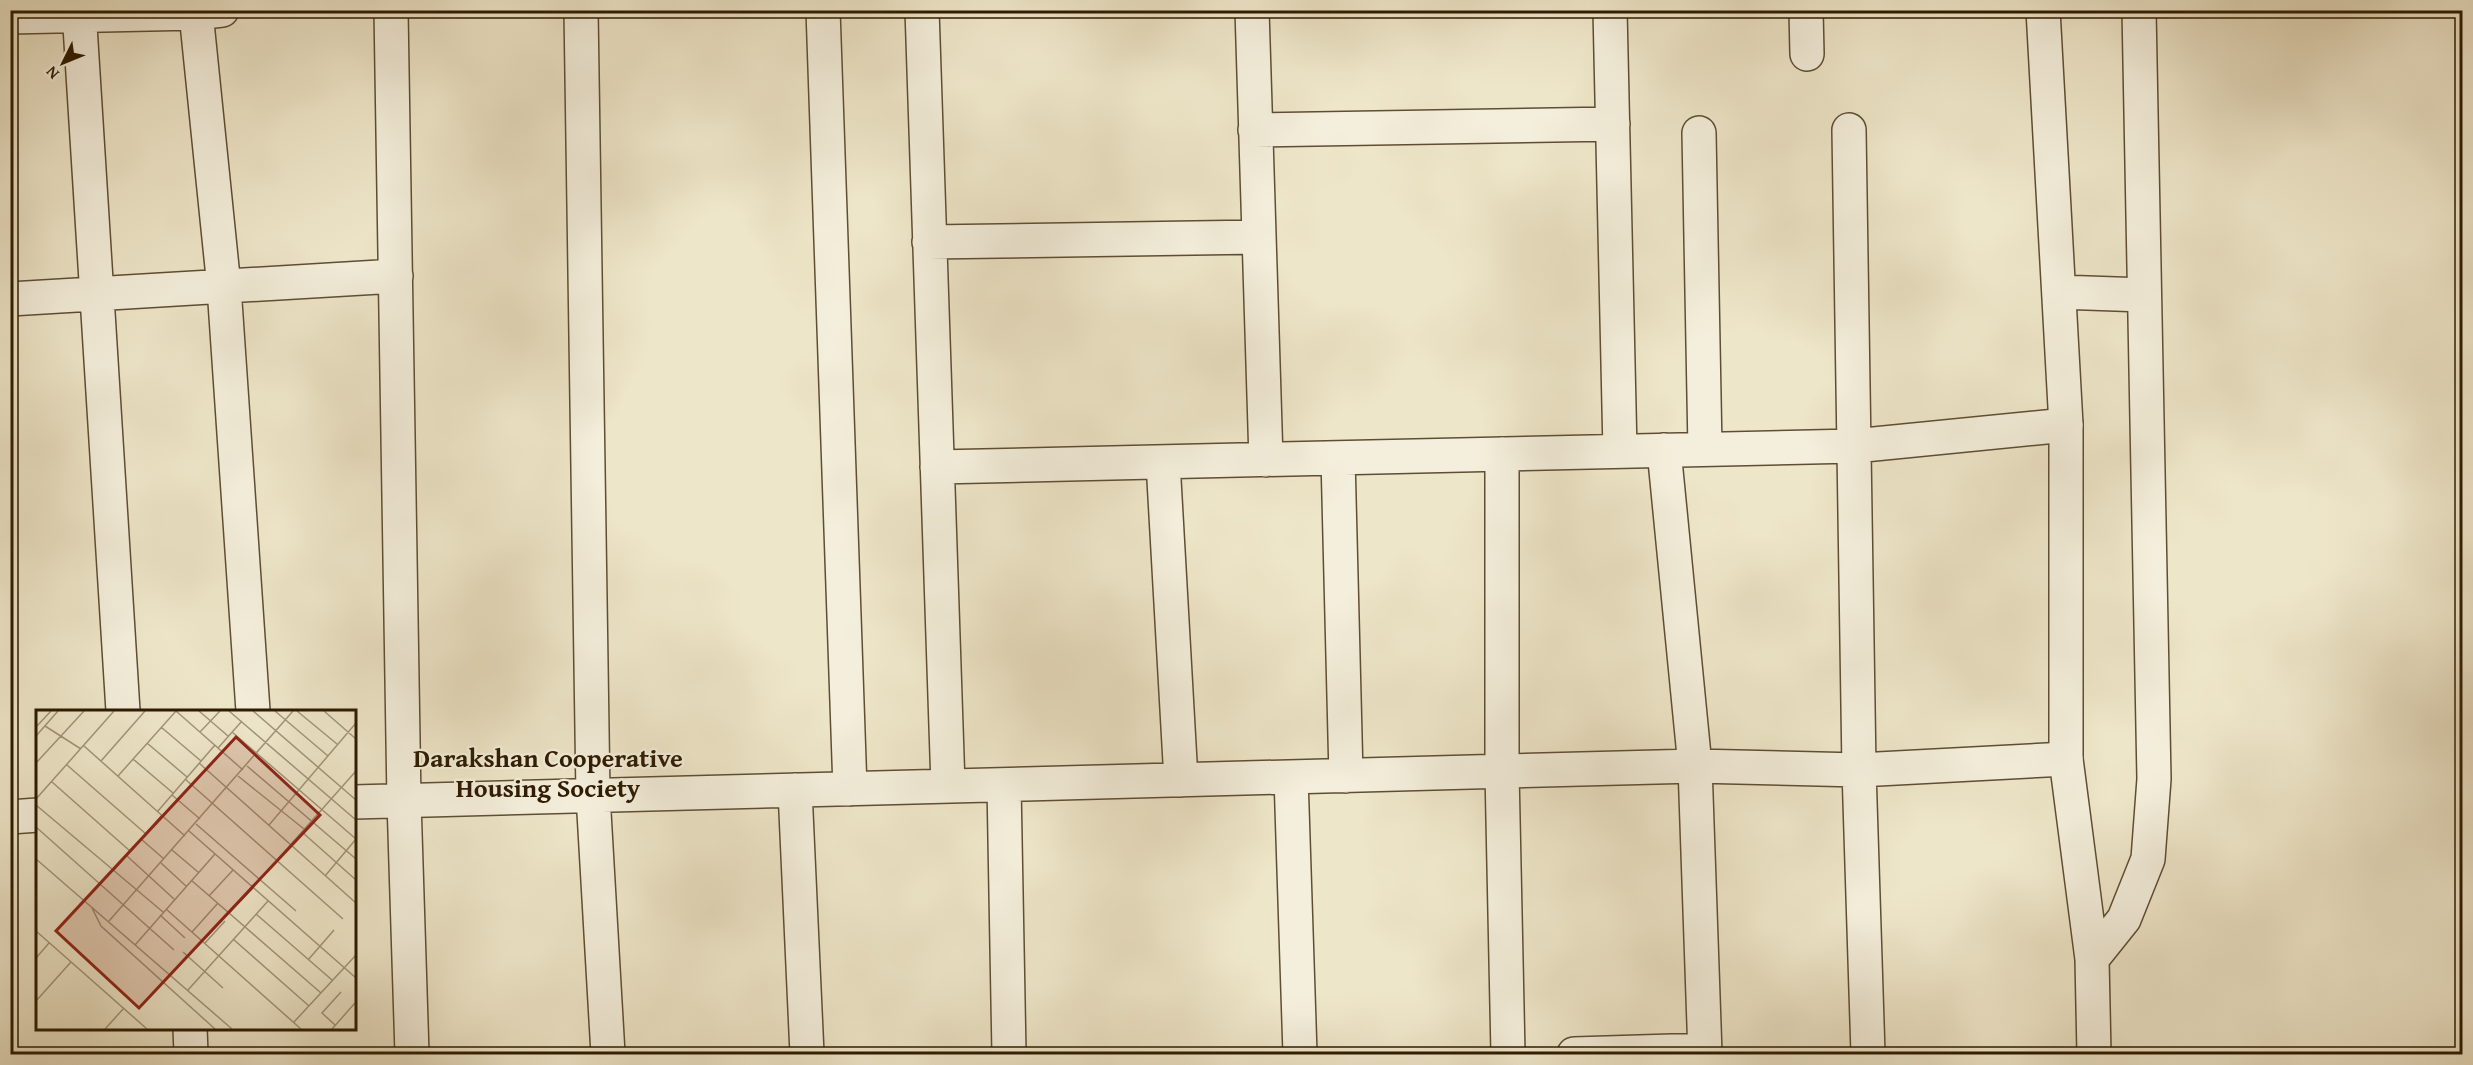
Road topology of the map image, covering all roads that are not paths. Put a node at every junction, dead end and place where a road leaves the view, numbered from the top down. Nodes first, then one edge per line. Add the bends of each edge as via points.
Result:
1 (391, 10) edge
2 (581, 10) edge
3 (823, 10) edge
4 (922, 10) edge
5 (1252, 10) edge
6 (1610, 10) edge
7 (1806, 10) edge
8 (2043, 10) edge
9 (2139, 10) edge
10 (209, 12) edge
11 (79, 13) edge
12 (10, 18) edge
13 (1807, 54) dead end
14 (1613, 124) junction
15 (1255, 130) junction
16 (1849, 130) dead end
17 (1699, 133) dead end
18 (1259, 237) junction
19 (929, 242) junction
20 (396, 276) junction
21 (224, 287) junction
22 (2059, 292) junction
23 (97, 294) junction
24 (2144, 295) junction
25 (10, 299) edge
26 (2066, 425) junction
27 (1854, 446) junction
28 (1705, 449) junction
29 (1664, 450) junction
30 (1620, 451) junction
31 (1502, 454) junction
32 (1338, 458) junction
33 (1266, 460) junction
34 (1163, 462) junction
35 (937, 467) junction
36 (123, 710) edge
37 (253, 710) edge
38 (2066, 759) junction
39 (1695, 766) junction
40 (1859, 770) junction
41 (1502, 772) junction
42 (1346, 776) junction
43 (1291, 777) junction
44 (1181, 780) junction
45 (1004, 785) junction
46 (948, 786) junction
47 (850, 789) junction
48 (795, 790) junction
49 (593, 795) junction
50 (404, 801) junction
51 (356, 802) edge
52 (36, 815) edge
53 (10, 817) edge
54 (2092, 959) junction
55 (190, 1029) edge
56 (1705, 1052) edge
57 (191, 1054) edge
58 (412, 1054) edge
59 (608, 1054) edge
60 (807, 1054) edge
61 (1009, 1054) edge
62 (1300, 1054) edge
63 (1508, 1054) edge
64 (1574, 1054) edge
65 (1868, 1054) edge
66 (2094, 1054) edge

1 - 20 street
2 - 49 street
3 - 47 street
4 - 19 street
5 - 15 street
6 - 14 street
7 - 13 street
8 - 22 street
9 - 24 street
10 - 11 street
10 - 21 street
11 - 12 street
11 - 23 street
14 - 15 street
14 - 30 street
15 - 18 street
16 - 27 street
17 - 28 street
18 - 19 street
18 - 33 street
19 - 35 street
20 - 21 street
20 - 50 street
21 - 23 street
21 - 37 street
22 - 24 street
22 - 26 street
23 - 25 street
23 - 36 street
24 - 54 street via 2154,779 2148,859 2124,919
26 - 27 street
26 - 38 street
27 - 28 street
27 - 40 street
28 - 29 street
29 - 30 street
29 - 39 street
30 - 31 street
31 - 32 street
31 - 41 street
32 - 33 street
32 - 42 street
33 - 34 street
34 - 35 street
34 - 44 street
35 - 46 street
38 - 40 street
38 - 54 street
39 - 40 street
39 - 41 street
39 - 56 street
40 - 65 street
41 - 42 street
41 - 63 street
42 - 43 street
43 - 44 street
43 - 62 street
44 - 45 street
45 - 46 street
45 - 61 street
46 - 47 street
47 - 48 street
48 - 49 street
48 - 60 street
49 - 50 street
49 - 59 street
50 - 51 street
50 - 58 street
52 - 53 street
54 - 66 street
55 - 57 street
56 - 64 street

